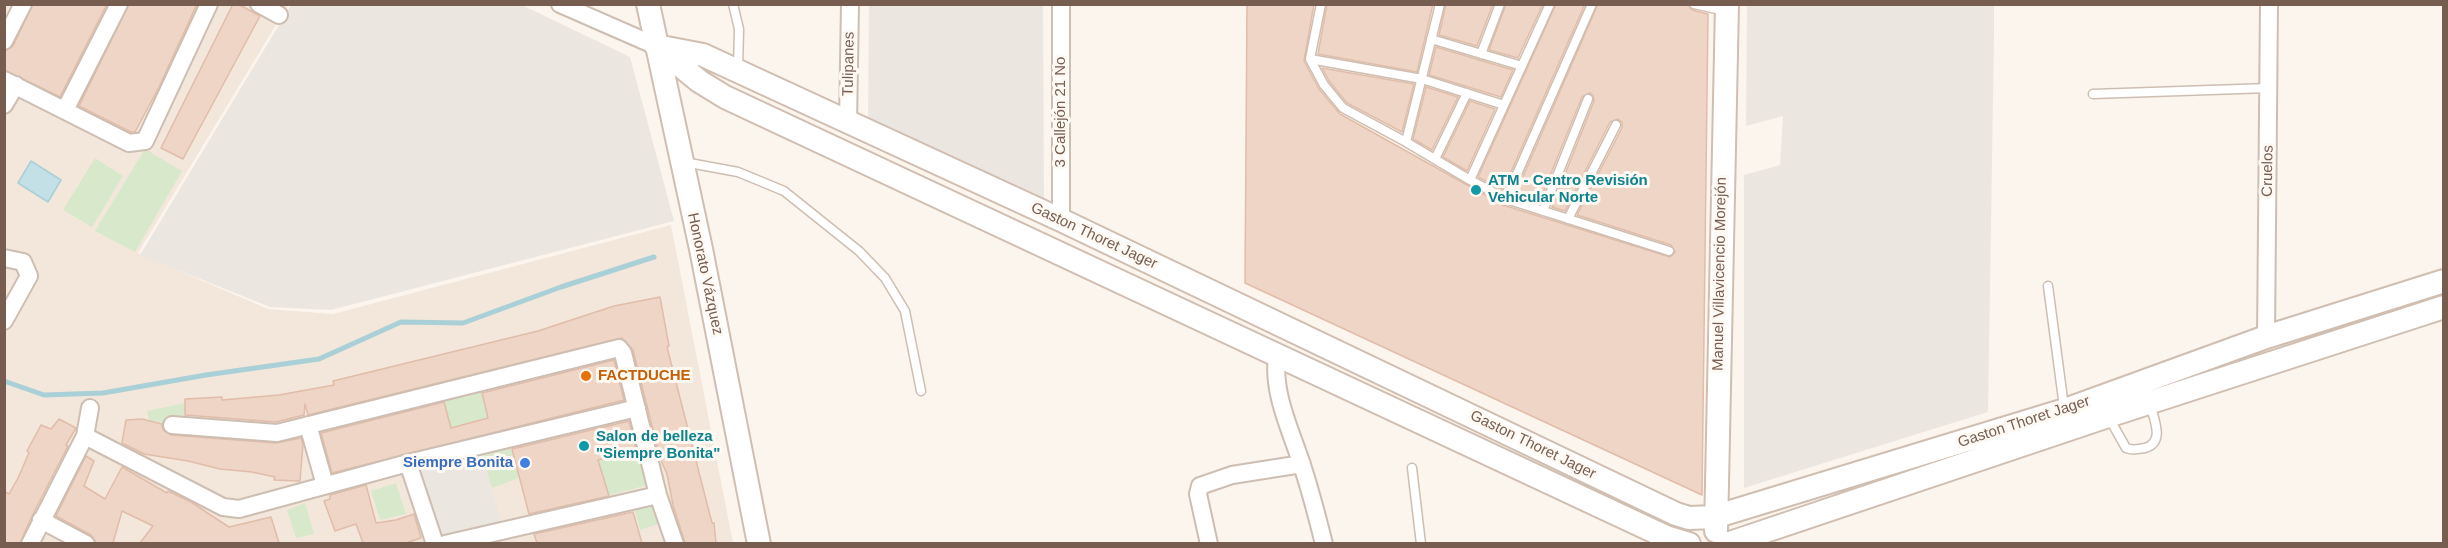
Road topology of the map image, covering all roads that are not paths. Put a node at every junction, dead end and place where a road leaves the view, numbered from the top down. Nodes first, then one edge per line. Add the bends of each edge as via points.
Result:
1 (23, 4) edge
2 (118, 4) edge
3 (209, 4) edge
4 (259, 4) edge
5 (560, 4) edge
6 (648, 4) edge
7 (733, 4) edge
8 (850, 4) edge
9 (1061, 4) edge
10 (1321, 4) edge
11 (1440, 4) edge
12 (1500, 4) edge
13 (1550, 4) edge
14 (1592, 4) edge
15 (1694, 4) edge
16 (2269, 4) edge
17 (1727, 8) edge
18 (279, 15) dead end
19 (1431, 39) junction
20 (4, 40) edge
21 (656, 46) junction
22 (1481, 54) junction
23 (1310, 59) junction
24 (1522, 66) junction
25 (738, 72) junction
26 (1422, 79) junction
27 (10, 83) edge
28 (2269, 88) junction
29 (1467, 93) junction
30 (2093, 94) dead end
31 (1588, 99) dead end
32 (4, 105) edge
33 (1504, 105) junction
34 (65, 110) junction
35 (848, 124) junction
36 (1616, 125) dead end
37 (1406, 142) junction
38 (1435, 159) junction
39 (681, 161) junction
40 (1470, 180) junction
41 (1506, 199) junction
42 (1543, 211) junction
43 (1568, 219) junction
44 (1062, 220) junction
45 (1669, 251) dead end
46 (4, 258) edge
47 (2444, 281) edge
48 (2048, 286) dead end
49 (2444, 307) edge
50 (4, 321) edge
51 (2266, 337) junction
52 (1277, 354) junction
53 (921, 392) dead end
54 (2150, 402) junction
55 (90, 408) dead end
56 (638, 408) junction
57 (2065, 410) junction
58 (2108, 416) junction
59 (172, 424) dead end
60 (308, 425) junction
61 (85, 436) junction
62 (408, 463) junction
63 (1302, 464) junction
64 (1412, 468) dead end
65 (325, 485) junction
66 (658, 495) junction
67 (1714, 517) junction
68 (41, 520) junction
69 (30, 543) edge
70 (86, 543) edge
71 (435, 543) edge
72 (445, 543) edge
73 (675, 543) edge
74 (759, 543) edge
75 (1209, 543) edge
76 (1324, 543) edge
77 (1421, 543) edge
78 (1689, 543) edge
79 (1717, 543) edge
80 (1727, 543) edge

1 - 20 street
2 - 34 street
3 - 34 street via 145,141 129,143
4 - 18 street
5 - 21 street, Gaston Thoret Jager
6 - 21 street, Honorato Vázquez
7 - 25 lane via 738,29
8 - 35 street, Tulipanes
9 - 44 street, 3 Callejón 21 No
10 - 23 lane
11 - 19 lane
12 - 22 lane
13 - 24 lane
14 - 41 lane
15 - 17 lane
16 - 28 street, Cruelos
17 - 67 street, Manuel Villavicencio Morejón
19 - 22 lane
19 - 26 lane
21 - 25 street, Gaston Thoret Jager via 703,56
21 - 39 street, Honorato Vázquez
21 - 52 street, Gaston Thoret Jager via 725,97
22 - 24 lane
23 - 26 lane
23 - 37 lane via 1342,108
24 - 33 lane
25 - 35 street, Gaston Thoret Jager
26 - 29 lane
26 - 37 lane
27 - 32 street
27 - 34 street
28 - 30 lane
28 - 51 street, Cruelos
29 - 33 lane
29 - 38 lane
31 - 42 lane
33 - 40 lane
35 - 44 street, Gaston Thoret Jager
36 - 43 lane
37 - 38 lane
38 - 40 lane
39 - 53 lane via 738,172 783,191 859,250 885,278 905,311
39 - 74 street, Honorato Vázquez
40 - 41 lane
41 - 42 lane
42 - 43 lane
43 - 45 lane
44 - 67 street, Gaston Thoret Jager via 1676,514
46 - 50 street via 23,262 29,276
47 - 51 street, Gaston Thoret Jager
48 - 57 lane
49 - 54 street, Gaston Thoret Jager
51 - 57 street, Gaston Thoret Jager
52 - 63 street via 1274,375
52 - 78 street, Gaston Thoret Jager via 1666,537
54 - 58 street, Gaston Thoret Jager
54 - 58 lane via 2158,436 2151,446 2126,448
55 - 61 street
56 - 60 street via 619,348
56 - 62 street
56 - 66 street
57 - 67 street, Gaston Thoret Jager
58 - 80 street, Gaston Thoret Jager
59 - 60 street via 277,433
60 - 65 street
61 - 65 street via 223,507 239,508
61 - 68 street
62 - 65 street
62 - 71 street
63 - 75 street via 1232,476 1200,486 1198,494
63 - 76 street
64 - 77 lane
66 - 72 street
66 - 73 street
67 - 79 street, Manuel Villavicencio Morejón
68 - 69 street
68 - 70 street

